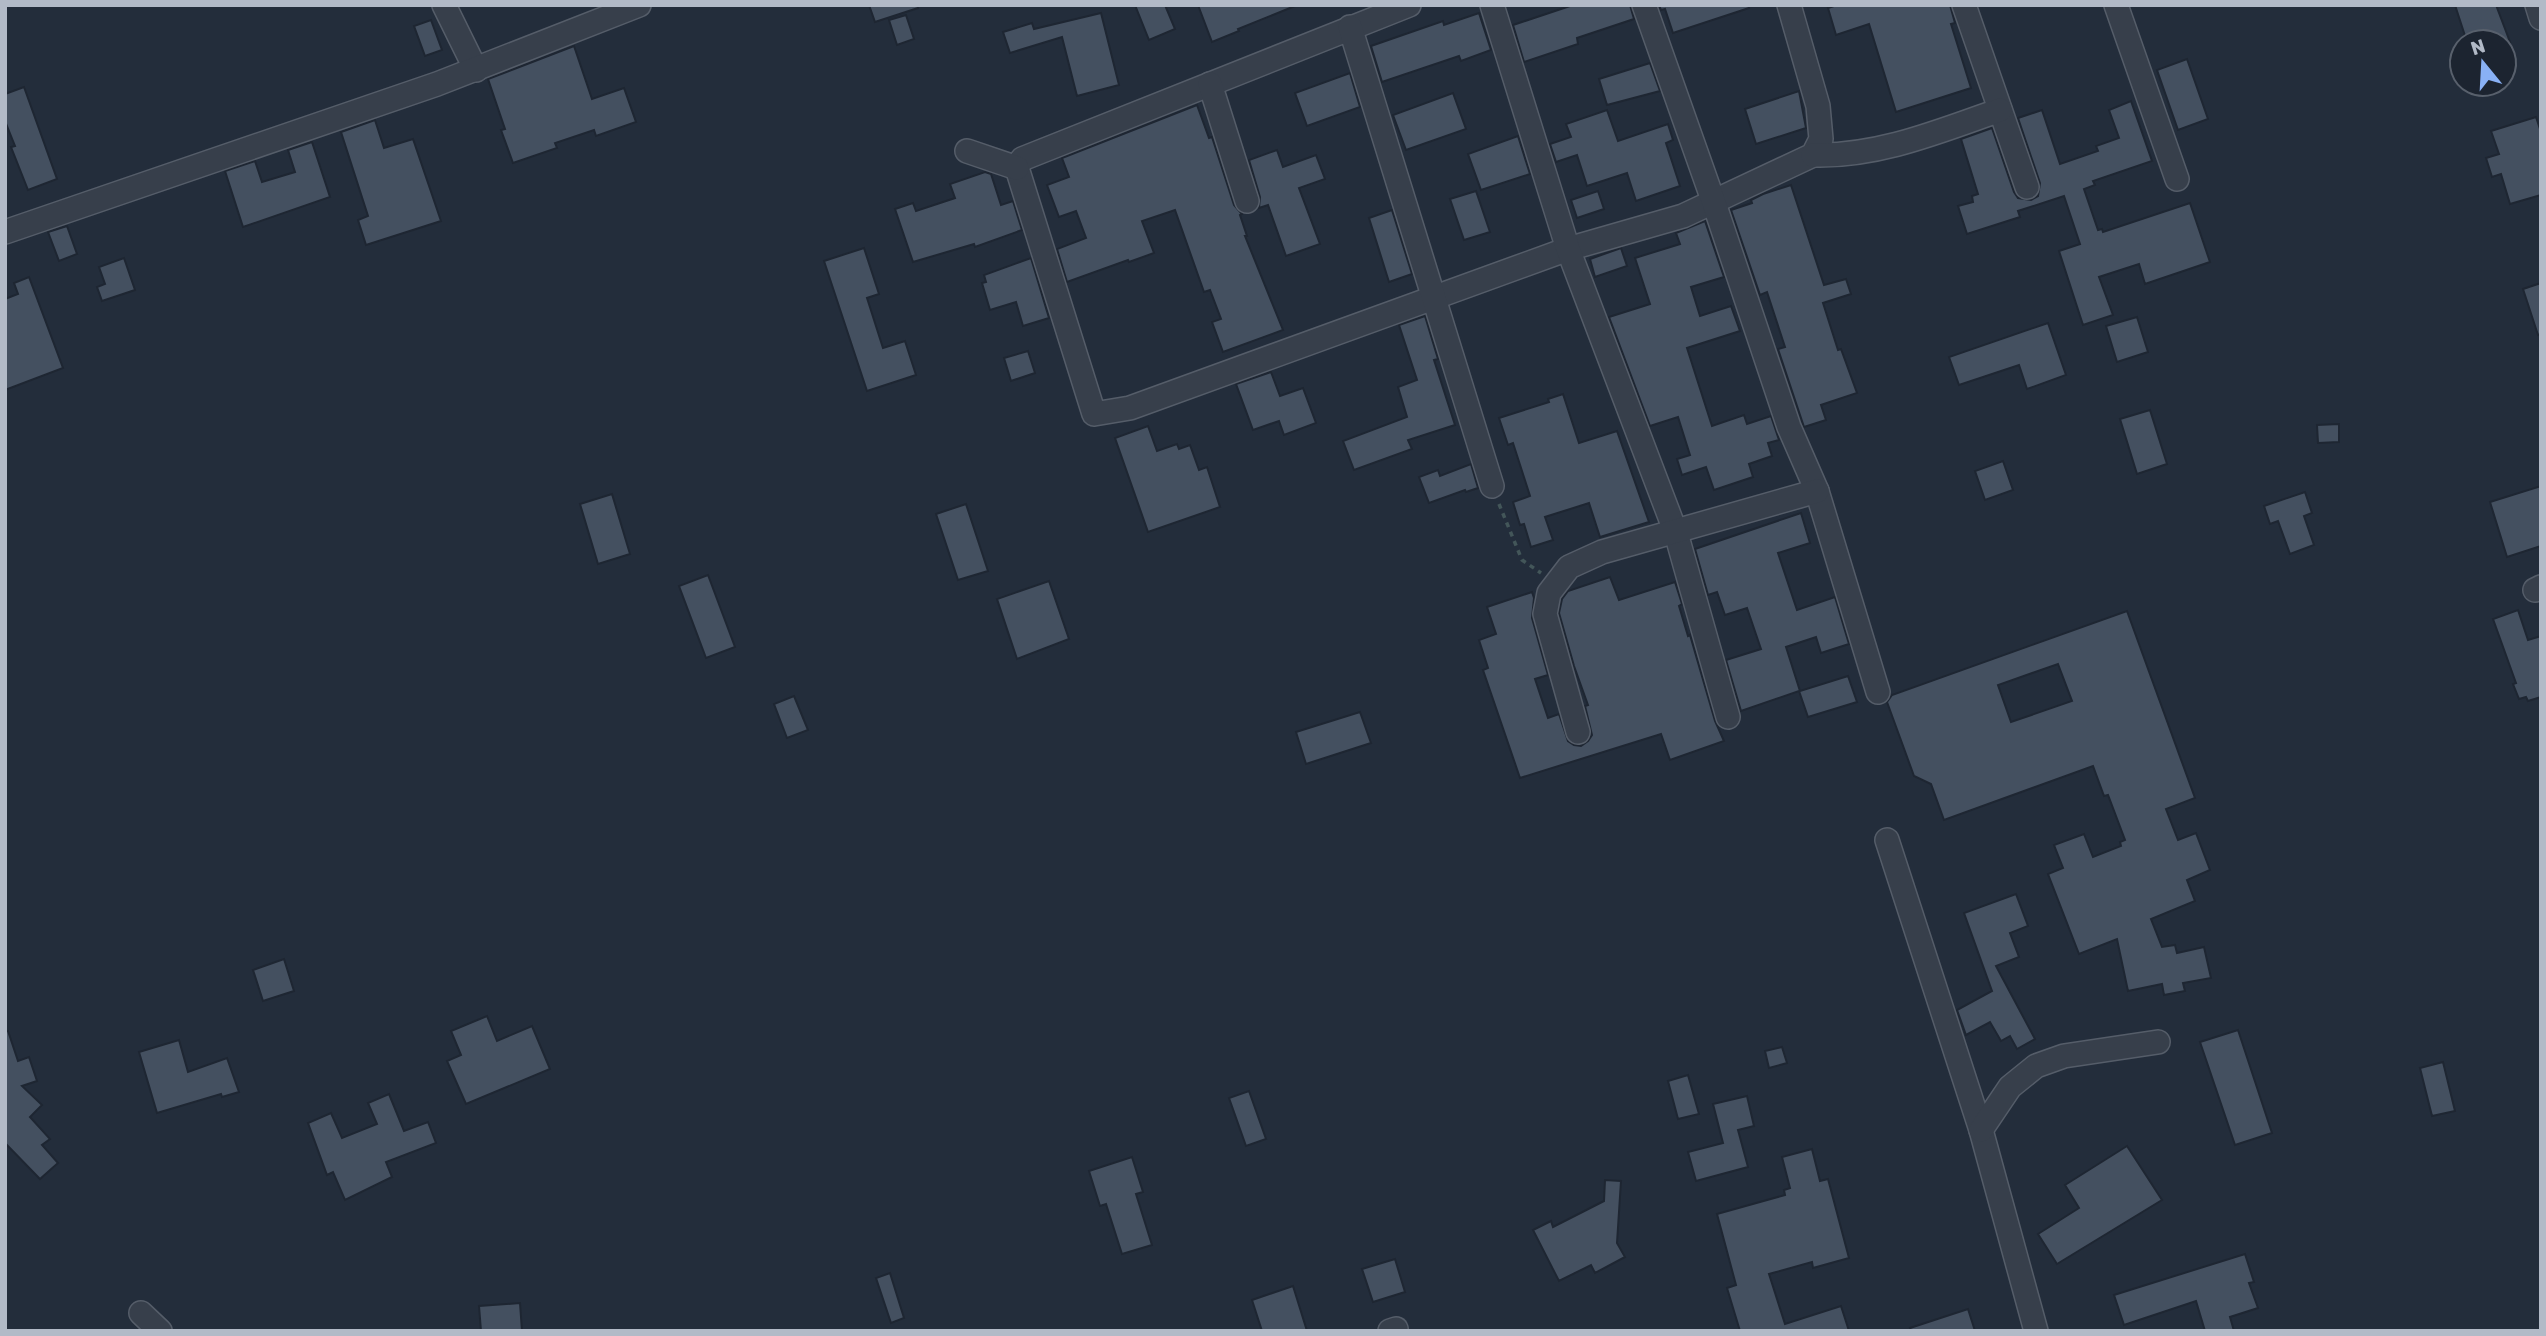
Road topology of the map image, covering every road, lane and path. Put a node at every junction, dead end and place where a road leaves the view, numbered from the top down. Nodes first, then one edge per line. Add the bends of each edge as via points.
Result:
1 (444, 5) edge
2 (1409, 5) edge
3 (1492, 5) edge
4 (1644, 5) edge
5 (1789, 5) edge
6 (1964, 5) edge
7 (2116, 5) edge
8 (2537, 5) edge
9 (624, 8) edge
10 (2541, 18) edge
11 (1350, 27) junction
12 (476, 70) junction
13 (1210, 83) junction
14 (2000, 110) junction
15 (967, 151) dead end
16 (1813, 155) junction
17 (1017, 168) junction
18 (2178, 179) dead end
19 (2027, 187) dead end
20 (1247, 201) dead end
21 (1714, 203) junction
22 (5, 232) edge
23 (1568, 249) junction
24 (1435, 297) junction
25 (1492, 486) joint
26 (1816, 491) junction
27 (1676, 533) junction
28 (1556, 584) junction
29 (1878, 691) dead end
30 (1728, 717) dead end
31 (1578, 732) dead end
32 (1887, 841) dead end
33 (2158, 1042) dead end
34 (1981, 1130) junction
35 (141, 1313) dead end
36 (2033, 1321) edge
37 (160, 1331) edge

1 - 12 street
2 - 11 street
3 - 23 street
4 - 21 street
5 - 16 street via 1818,106 1821,139
6 - 14 street
7 - 18 street
8 - 10 street
9 - 12 street
11 - 13 street
11 - 24 street
12 - 22 street
13 - 17 street via 1022,159
13 - 20 street
14 - 16 street via 1896,146
14 - 19 street
15 - 17 street
16 - 21 street
17 - 24 street via 1094,414 1130,408
21 - 23 street
21 - 26 street via 1789,427
23 - 24 street
23 - 27 street
24 - 25 street
25 - 28 path via 1522,560
26 - 27 street
26 - 29 street
27 - 28 street via 1602,552 1569,567
27 - 30 street
28 - 31 street via 1545,614
32 - 34 street
33 - 34 street via 2064,1056 2036,1066 2010,1087
34 - 36 street
35 - 37 street

